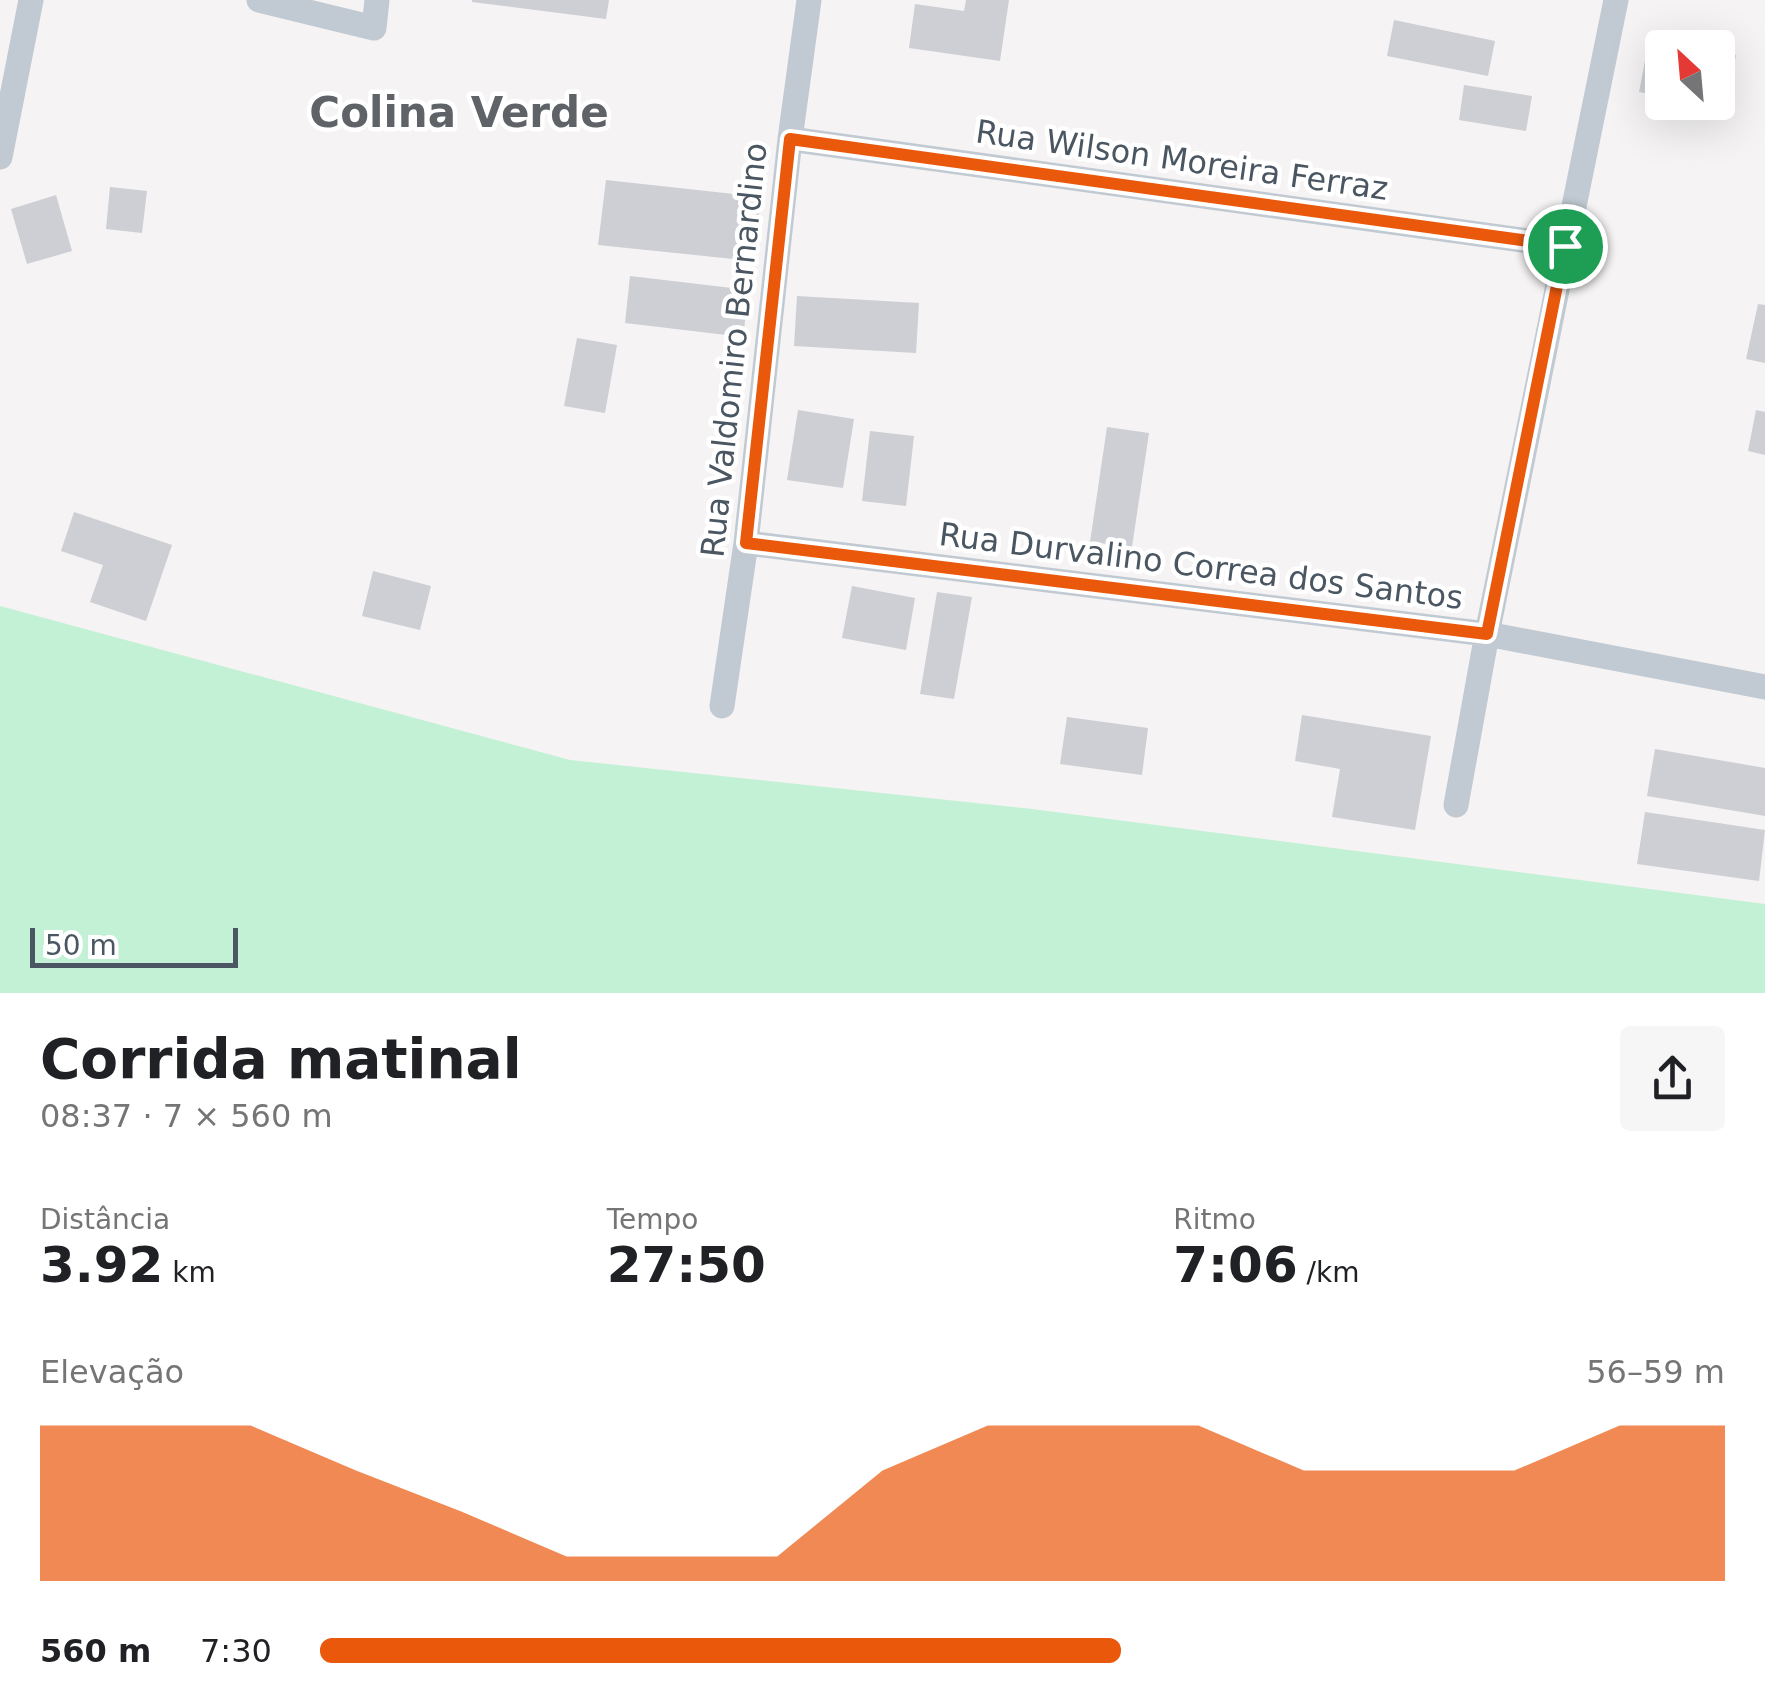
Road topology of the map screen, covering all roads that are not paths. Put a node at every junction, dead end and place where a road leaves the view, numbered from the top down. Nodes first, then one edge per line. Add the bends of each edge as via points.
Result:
1 (31, 0) edge
2 (259, 0) edge
3 (378, 0) edge
4 (809, 0) edge
5 (1616, 0) edge
6 (790, 139) junction
7 (0, 157) edge
8 (1565, 246) junction
9 (746, 543) junction
10 (1487, 634) junction
11 (1765, 687) edge
12 (722, 706) dead end
13 (1456, 805) dead end

1 - 7 street
2 - 3 street via 374,28
4 - 6 street, Rua Valdomiro Bernardino
5 - 8 street
6 - 8 street, Rua Wilson Moreira Ferraz
6 - 9 street, Rua Valdomiro Bernardino
8 - 10 street
9 - 10 street, Rua Durvalino Correa dos Santos
9 - 12 street, Rua Valdomiro Bernardino
10 - 11 street, Rua Durvalino Correa dos Santos
10 - 13 street

